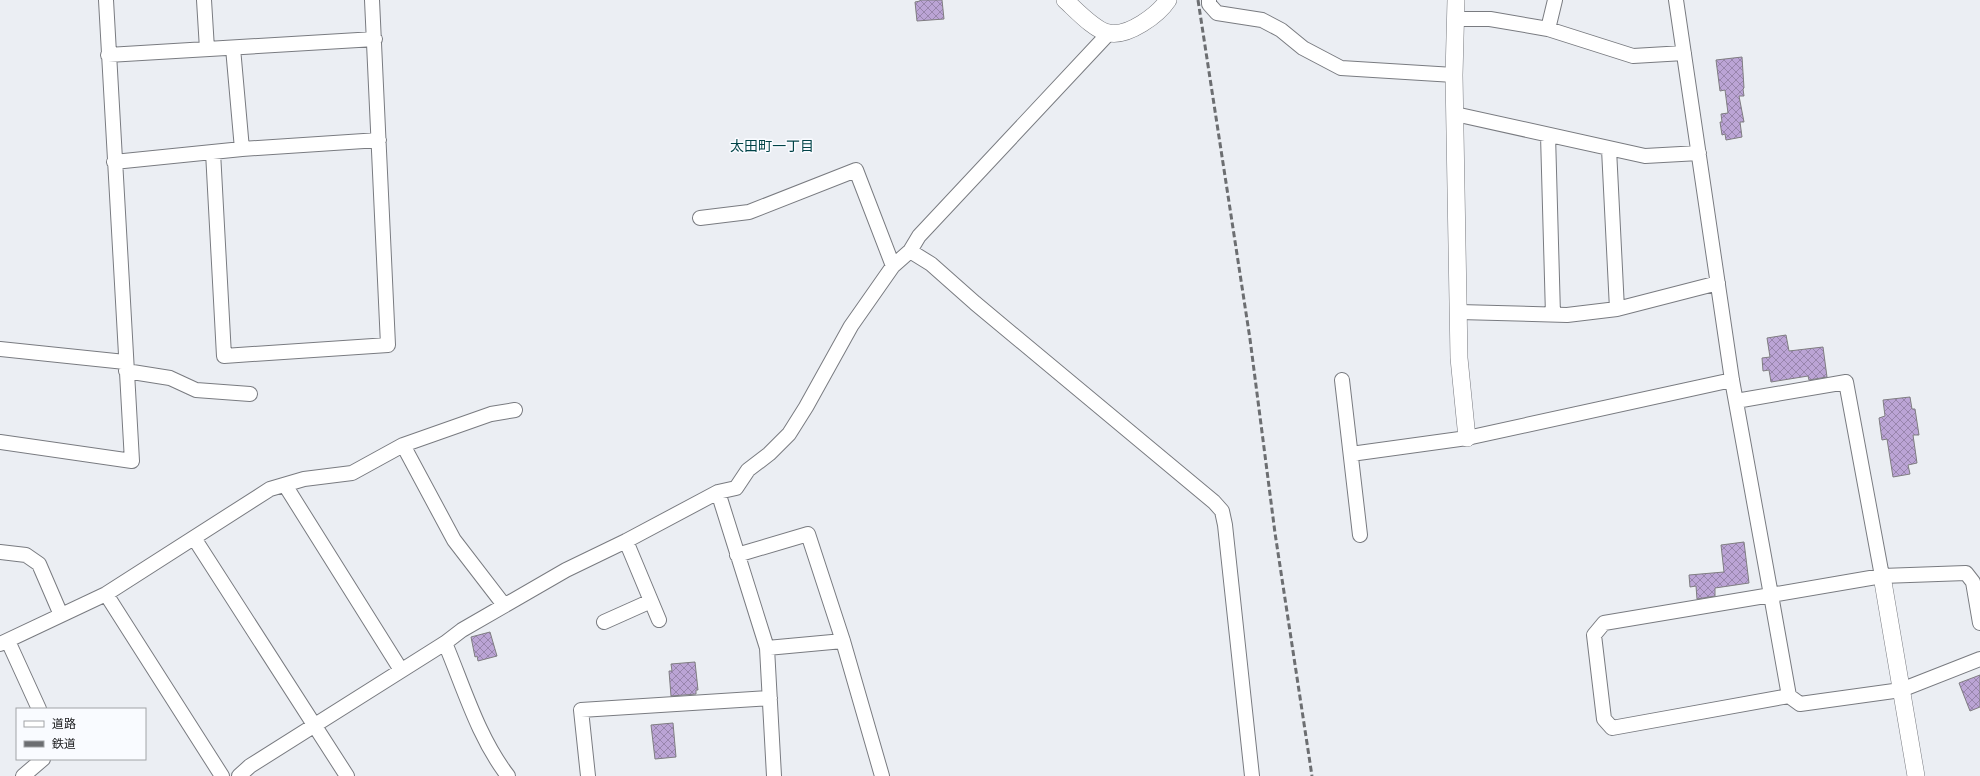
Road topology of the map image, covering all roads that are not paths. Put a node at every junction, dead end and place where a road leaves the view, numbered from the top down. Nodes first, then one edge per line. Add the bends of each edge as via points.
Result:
1 (106, 0) edge
2 (204, 0) edge
3 (372, 0) edge
4 (1065, 0) edge
5 (1168, 0) edge
6 (1209, 0) edge
7 (1456, 0) edge
8 (1555, 0) edge
9 (1676, 0) edge
10 (1456, 19) junction
11 (1548, 29) junction
12 (1109, 33) junction
13 (375, 39) junction
14 (233, 48) junction
15 (207, 49) junction
16 (1684, 53) junction
17 (108, 55) junction
18 (1454, 75) junction
19 (1455, 114) junction
20 (1548, 135) junction
21 (379, 140) junction
22 (242, 149) junction
23 (1610, 149) junction
24 (213, 152) junction
25 (1699, 153) junction
26 (114, 162) junction
27 (700, 218) dead end
28 (910, 251) junction
29 (893, 266) junction
30 (1718, 283) junction
31 (1617, 308) junction
32 (1459, 312) junction
33 (1553, 315) junction
34 (0, 350) edge
35 (126, 366) junction
36 (1342, 380) dead end
37 (1732, 380) junction
38 (250, 394) dead end
39 (1736, 401) junction
40 (515, 410) dead end
41 (1467, 438) junction
42 (0, 442) edge
43 (403, 445) junction
44 (1351, 454) junction
45 (285, 485) junction
46 (718, 492) junction
47 (1360, 535) dead end
48 (194, 538) junction
49 (626, 541) junction
50 (0, 552) edge
51 (737, 555) junction
52 (1882, 576) junction
53 (106, 594) junction
54 (1771, 595) junction
55 (651, 601) junction
56 (504, 605) junction
57 (61, 615) junction
58 (659, 620) dead end
59 (604, 622) dead end
60 (1980, 623) edge
61 (843, 641) junction
62 (4, 643) edge
63 (445, 643) junction
64 (767, 648) junction
65 (1980, 659) edge
66 (401, 670) junction
67 (1901, 690) junction
68 (1789, 696) junction
69 (770, 698) junction
70 (38, 708) edge
71 (316, 726) junction
72 (42, 760) edge
73 (23, 776) edge
74 (222, 776) edge
75 (239, 776) edge
76 (347, 776) edge
77 (508, 776) edge
78 (588, 776) edge
79 (774, 776) edge
80 (882, 776) edge
81 (1252, 776) edge
82 (1916, 776) edge

1 - 17 street
2 - 15 street
3 - 13 street
4 - 12 street via 1098,28
5 - 12 street via 1147,21 1123,32
6 - 18 street via 1217,14 1262,20 1281,30 1303,48 1341,68
7 - 10 street
8 - 11 street
9 - 16 street
10 - 11 street via 1490,19
10 - 18 street
11 - 16 street via 1633,56
12 - 28 street via 919,236
13 - 14 street
13 - 21 street
14 - 15 street
14 - 22 street
15 - 17 street
16 - 25 street
17 - 26 street
18 - 19 street
19 - 20 street
19 - 32 street
20 - 23 street
20 - 33 street
21 - 22 street
21 - 24 street via 388,345 224,356
22 - 24 street
23 - 25 street via 1645,156
23 - 31 street
24 - 26 street
25 - 30 street
26 - 35 street
27 - 29 street via 749,212 856,170
28 - 29 street
28 - 81 street via 931,264 1222,511
29 - 46 street via 851,326 790,434 748,470 736,488
30 - 31 street
30 - 37 street
31 - 33 street
32 - 33 street
32 - 41 street via 1459,358
34 - 35 street
35 - 38 street via 170,378 196,390
35 - 42 street via 132,460
36 - 44 street
37 - 39 street
37 - 41 street
39 - 52 street via 1846,382
39 - 54 street
40 - 43 street via 492,414
41 - 44 street
43 - 45 street via 352,473 304,479
43 - 56 street via 454,540
44 - 47 street
45 - 48 street via 270,489
45 - 66 street
46 - 49 street
46 - 51 street
48 - 53 street
48 - 71 street
49 - 55 street
49 - 56 street via 566,570
50 - 57 street via 26,555 39,564
51 - 61 street via 808,534
51 - 64 street
52 - 54 street
52 - 60 street via 1966,573 1973,582
52 - 67 street
53 - 57 street
53 - 74 street
54 - 68 street
54 - 68 street via 1604,623 1594,635 1604,720 1612,728
55 - 58 street
55 - 59 street
56 - 63 street
57 - 62 street
61 - 64 street
61 - 80 street
62 - 70 street
63 - 66 street
63 - 77 street via 484,737 496,761
64 - 69 street
65 - 67 street
66 - 71 street
67 - 68 street via 1800,704
67 - 82 street
69 - 78 street via 581,710
69 - 79 street
71 - 75 street via 250,766
71 - 76 street
72 - 73 street

